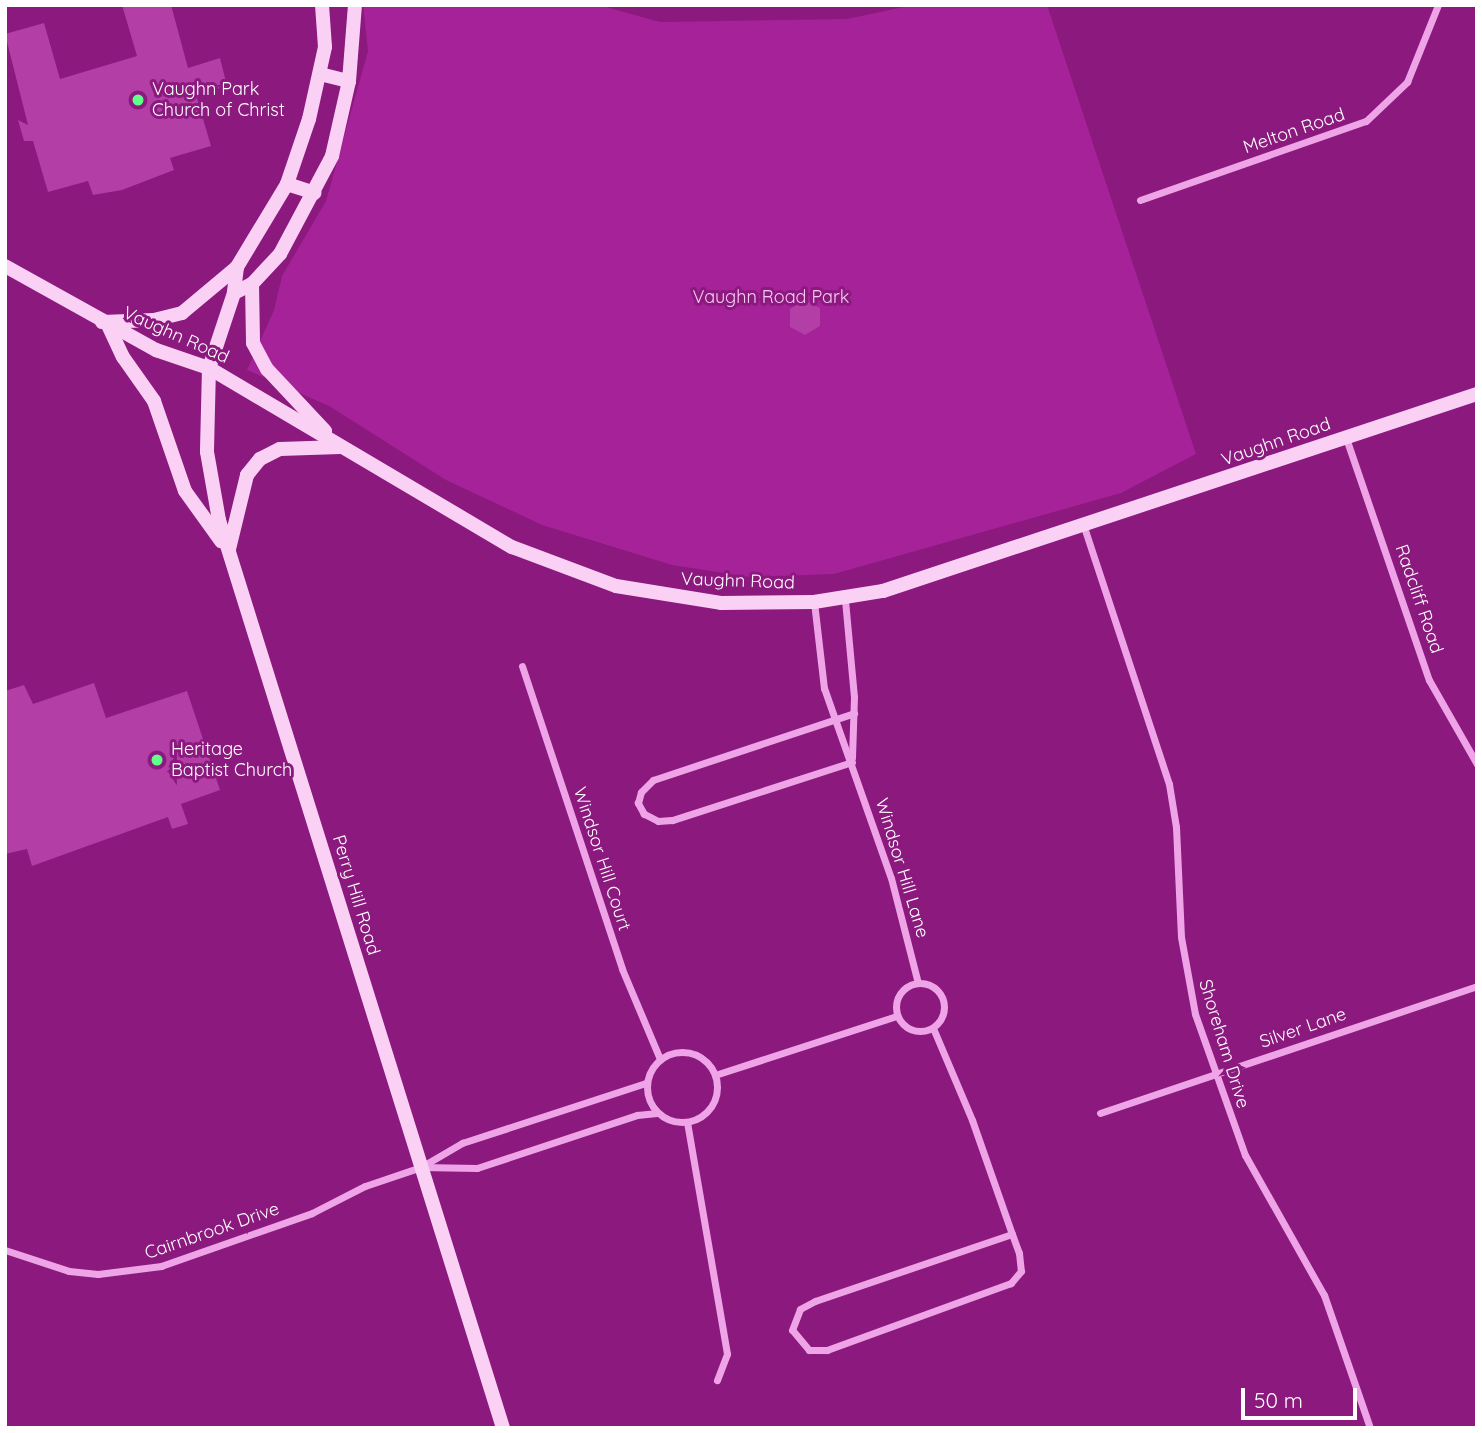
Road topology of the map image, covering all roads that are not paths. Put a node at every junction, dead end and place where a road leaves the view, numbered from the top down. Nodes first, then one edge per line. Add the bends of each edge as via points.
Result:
1 (322, 5) edge
2 (355, 5) edge
3 (1438, 5) edge
4 (320, 74) junction
5 (349, 81) junction
6 (287, 184) junction
7 (315, 193) junction
8 (1140, 200) dead end
9 (5, 266) edge
10 (237, 267) junction
11 (252, 284) junction
12 (234, 293) junction
13 (105, 324) junction
14 (209, 368) junction
15 (1477, 394) edge
16 (1346, 438) junction
17 (339, 446) junction
18 (1084, 527) junction
19 (228, 550) junction
20 (845, 600) junction
21 (814, 602) junction
22 (522, 666) dead end
23 (854, 713) junction
24 (834, 719) junction
25 (852, 762) junction
26 (1477, 764) edge
27 (918, 983) junction
28 (1477, 986) edge
29 (897, 1016) junction
30 (933, 1028) junction
31 (660, 1059) junction
32 (715, 1074) junction
33 (1216, 1074) junction
34 (646, 1083) junction
35 (657, 1113) junction
36 (1100, 1113) dead end
37 (687, 1122) junction
38 (421, 1167) junction
39 (1012, 1234) junction
40 (5, 1250) edge
41 (717, 1380) dead end
42 (503, 1428) edge
43 (1370, 1428) edge

1 - 4 main road via 325,47
2 - 5 main road
3 - 8 street, Melton Road via 1406,82 1366,121
4 - 5 main road
4 - 6 main road
5 - 7 main road via 332,156
6 - 7 main road
6 - 10 main road
7 - 11 main road via 280,254
9 - 13 main road, Vaughn Road
10 - 12 main road, Perry Hill Road
10 - 13 main road via 182,313
11 - 12 main road
11 - 17 main road via 253,343 267,369
12 - 14 main road, Perry Hill Road
13 - 14 main road, Vaughn Road via 156,350
13 - 19 main road via 154,401 185,491
14 - 17 main road, Vaughn Road
14 - 19 main road, Perry Hill Road via 207,452 214,502
15 - 16 main road, Vaughn Road
16 - 18 main road, Vaughn Road
16 - 26 street, Radcliff Road via 1429,680
17 - 19 main road via 280,449 260,459 247,475
17 - 21 main road, Vaughn Road via 512,547 581,576 721,603
18 - 20 main road, Vaughn Road via 948,573
18 - 33 street, Shoreham Drive via 1169,784 1186,977
19 - 38 main road, Perry Hill Road
20 - 21 main road, Vaughn Road
20 - 23 street, Windsor Hill Lane
21 - 24 street, Windsor Hill Lane via 824,688
22 - 31 street, Windsor Hill Court via 622,969
23 - 24 street
23 - 25 street, Windsor Hill Lane
24 - 25 street, Windsor Hill Lane
24 - 25 street via 653,780 638,803 644,814 658,821 672,820
25 - 27 street, Windsor Hill Lane via 891,878
27 - 29 street via 898,998
27 - 30 street via 931,985 943,998 943,1015
28 - 33 street, Silver Lane
29 - 30 street via 916,1031
29 - 32 street
30 - 39 street via 960,1088
31 - 32 street via 688,1052 699,1056
31 - 34 street
32 - 37 street via 714,1104 706,1114
33 - 36 street, Silver Lane
33 - 43 street, Shoreham Drive via 1245,1155 1324,1296
34 - 35 street
34 - 38 street via 462,1143
35 - 37 street via 670,1121
35 - 38 street via 637,1115 477,1168
37 - 41 street via 727,1354
38 - 40 street, Cairnbrook Drive via 365,1186 312,1213 142,1271 69,1270
38 - 42 main road, Perry Hill Road
39 - 39 street via 1021,1271 1011,1283 827,1350 809,1350 792,1330 800,1309 815,1301

